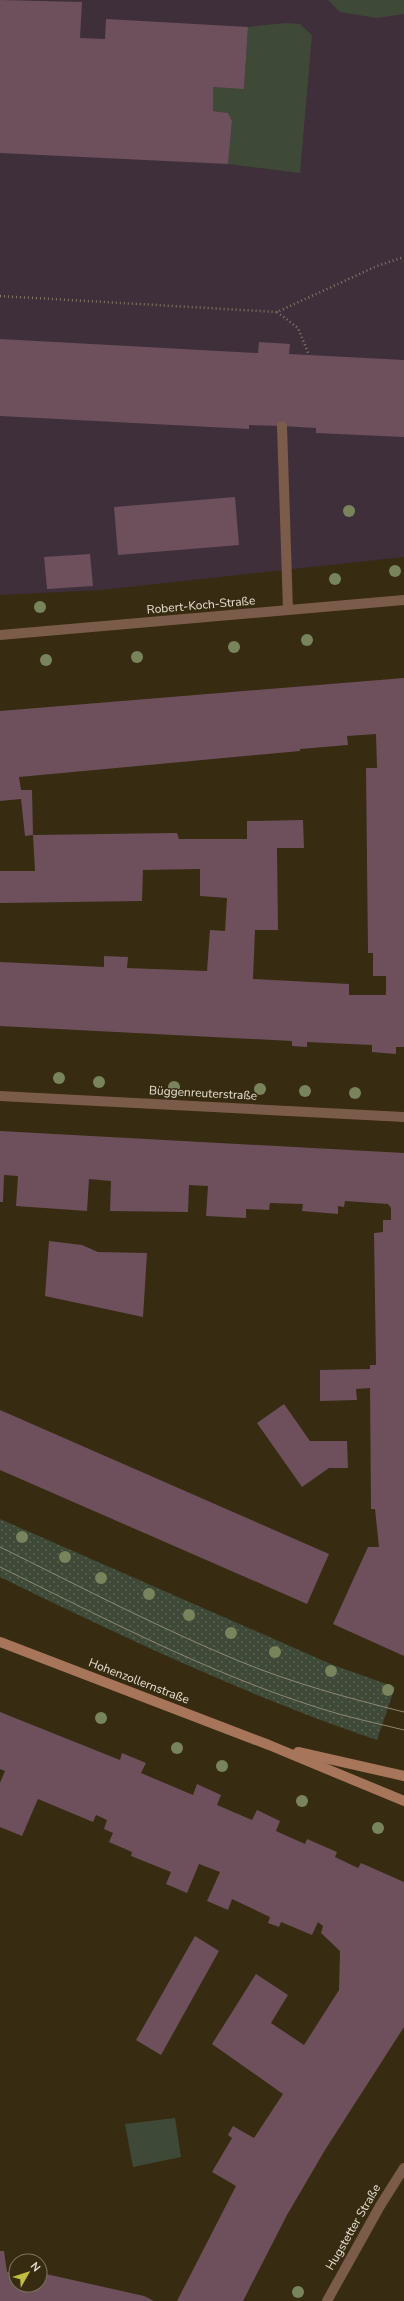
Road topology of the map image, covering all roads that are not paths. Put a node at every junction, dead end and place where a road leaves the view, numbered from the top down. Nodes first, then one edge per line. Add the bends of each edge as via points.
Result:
1 (282, 426) dead end
2 (404, 600) edge
3 (288, 610) junction
4 (0, 635) edge
5 (0, 1096) edge
6 (404, 1117) edge
7 (0, 1642) edge
8 (269, 1745) junction
9 (404, 1776) edge
10 (404, 1801) edge
11 (404, 2168) edge
12 (327, 2301) edge

1 - 3 street
2 - 3 street, Robert-Koch-Straße
3 - 4 street, Robert-Koch-Straße
5 - 6 street, Büggenreuterstraße
7 - 8 main road, Hohenzollernstraße
8 - 9 main road, Hohenzollernstraße
8 - 10 main road, Hohenzollernstraße
11 - 12 street, Hugstetter Straße

